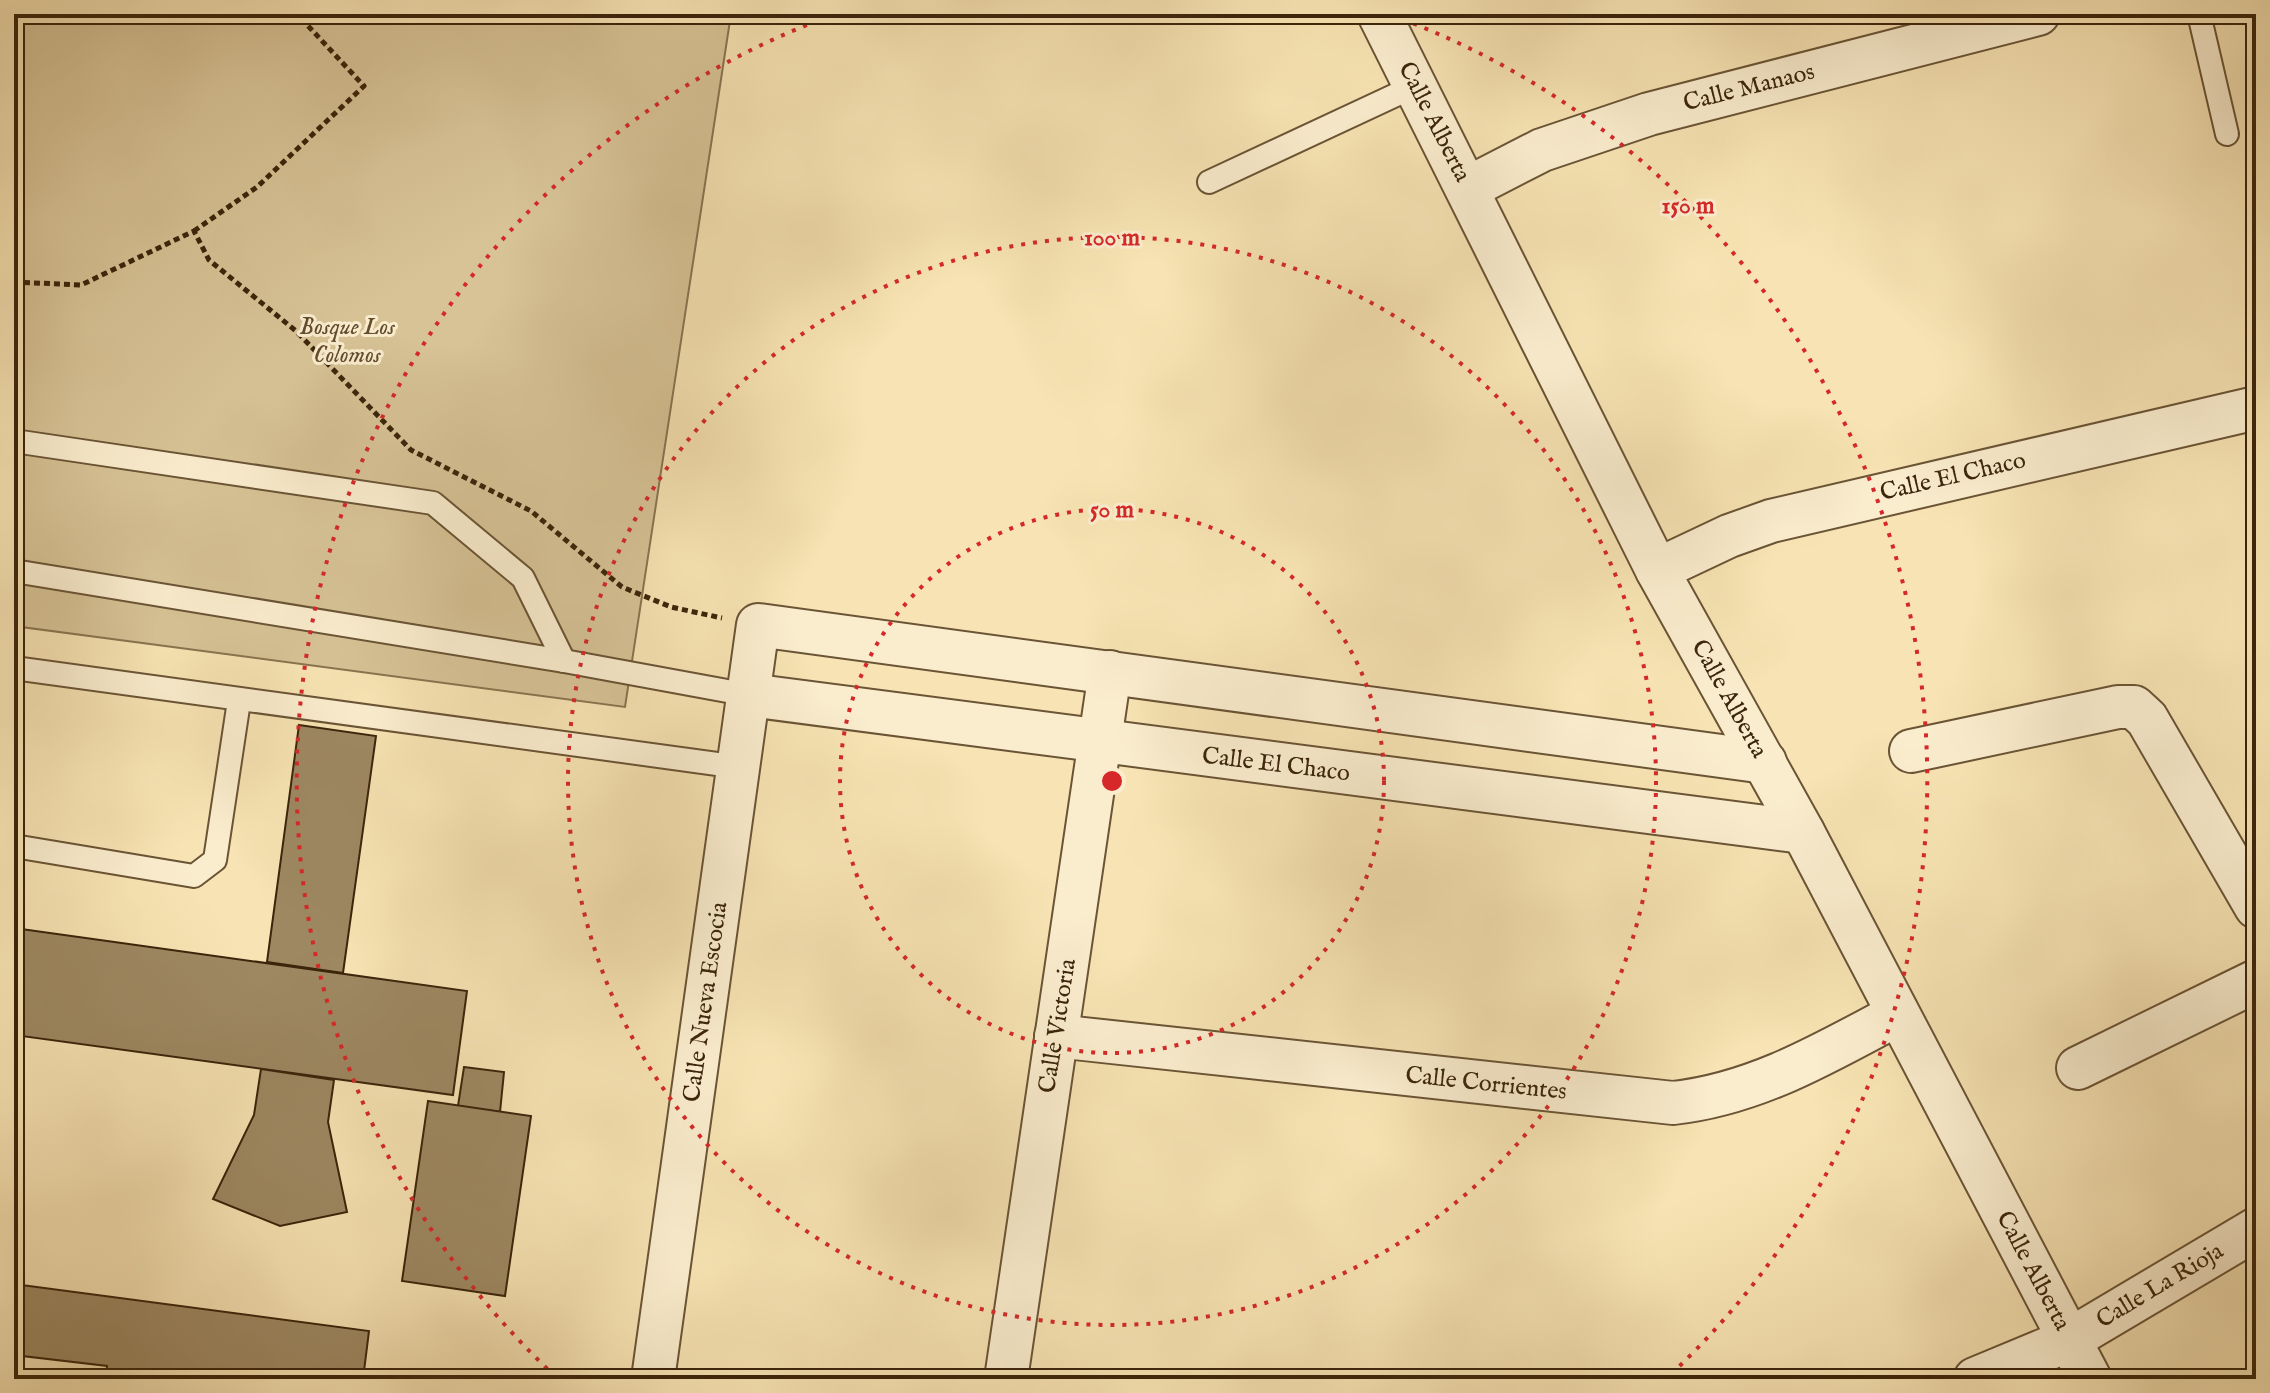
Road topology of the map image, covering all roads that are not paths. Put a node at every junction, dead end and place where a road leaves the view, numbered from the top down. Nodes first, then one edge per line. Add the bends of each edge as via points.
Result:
1 (1379, 14) edge
2 (2038, 14) edge
3 (2199, 14) edge
4 (1415, 86) junction
5 (2227, 134) dead end
6 (1209, 182) dead end
7 (1468, 188) junction
8 (2256, 408) edge
9 (14, 441) edge
10 (1657, 570) junction
11 (14, 571) edge
12 (564, 661) junction
13 (14, 668) edge
14 (1110, 672) junction
15 (749, 695) junction
16 (239, 701) junction
17 (1101, 743) junction
18 (1911, 751) dead end
19 (1765, 762) junction
20 (739, 767) junction
21 (1803, 832) junction
22 (14, 846) edge
23 (2256, 907) edge
24 (2256, 981) edge
25 (1898, 1014) junction
26 (1056, 1036) junction
27 (2078, 1068) dead end
28 (2256, 1229) edge
29 (2069, 1340) junction
30 (1012, 1378) edge
31 (653, 1379) edge
32 (1975, 1379) edge
33 (2090, 1379) edge

1 - 4 street, Calle Alberta
2 - 7 street, Calle Manaos via 1649,114 1542,150
3 - 5 lane
4 - 6 lane
4 - 7 street, Calle Alberta
7 - 10 street, Calle Alberta
8 - 10 street, Calle El Chaco via 1771,521
9 - 12 lane via 433,503 523,578
10 - 19 street, Calle Alberta
11 - 12 lane
12 - 15 lane
13 - 16 lane
14 - 15 street, Calle Nueva Escocia via 758,625
14 - 17 street, Calle Victoria
14 - 19 street
15 - 17 street, Calle El Chaco
15 - 20 street, Calle Nueva Escocia
16 - 20 lane
16 - 22 lane via 215,860 205,871 194,876
17 - 21 street, Calle El Chaco
17 - 26 street, Calle Victoria
18 - 23 street via 2134,707 2147,719
19 - 21 street, Calle Alberta
20 - 31 street, Calle Nueva Escocia
21 - 25 street, Calle Alberta
24 - 27 street
25 - 26 street, Calle Corrientes via 1769,1079 1706,1099 1673,1103
25 - 29 street, Calle Alberta
26 - 30 street, Calle Victoria
28 - 29 street, Calle La Rioja
29 - 32 street, Calle La Rioja
29 - 33 street, Calle Alberta

